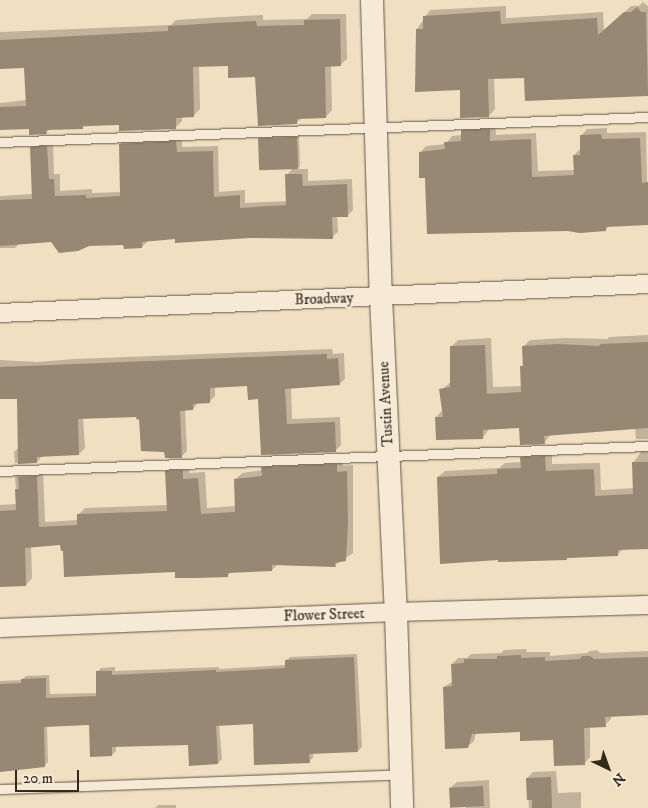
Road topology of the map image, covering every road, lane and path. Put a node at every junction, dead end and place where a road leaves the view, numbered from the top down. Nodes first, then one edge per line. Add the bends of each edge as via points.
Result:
1 (372, 0) edge
2 (648, 117) edge
3 (376, 126) junction
4 (0, 142) edge
5 (648, 284) edge
6 (381, 297) junction
7 (0, 312) edge
8 (648, 446) edge
9 (388, 455) junction
10 (0, 471) edge
11 (648, 605) edge
12 (396, 612) junction
13 (0, 628) edge
14 (401, 774) junction
15 (0, 789) edge
16 (402, 808) edge

1 - 3 street, Tustin Avenue
2 - 3 lane
3 - 4 lane
3 - 6 street, Tustin Avenue
5 - 6 street, Broadway
6 - 7 street, Broadway
6 - 9 street, Tustin Avenue
8 - 9 lane
9 - 10 lane
9 - 12 street, Tustin Avenue
11 - 12 street, Flower Street
12 - 13 street, Flower Street
12 - 14 street, Tustin Avenue
14 - 15 lane
14 - 16 street, Tustin Avenue

